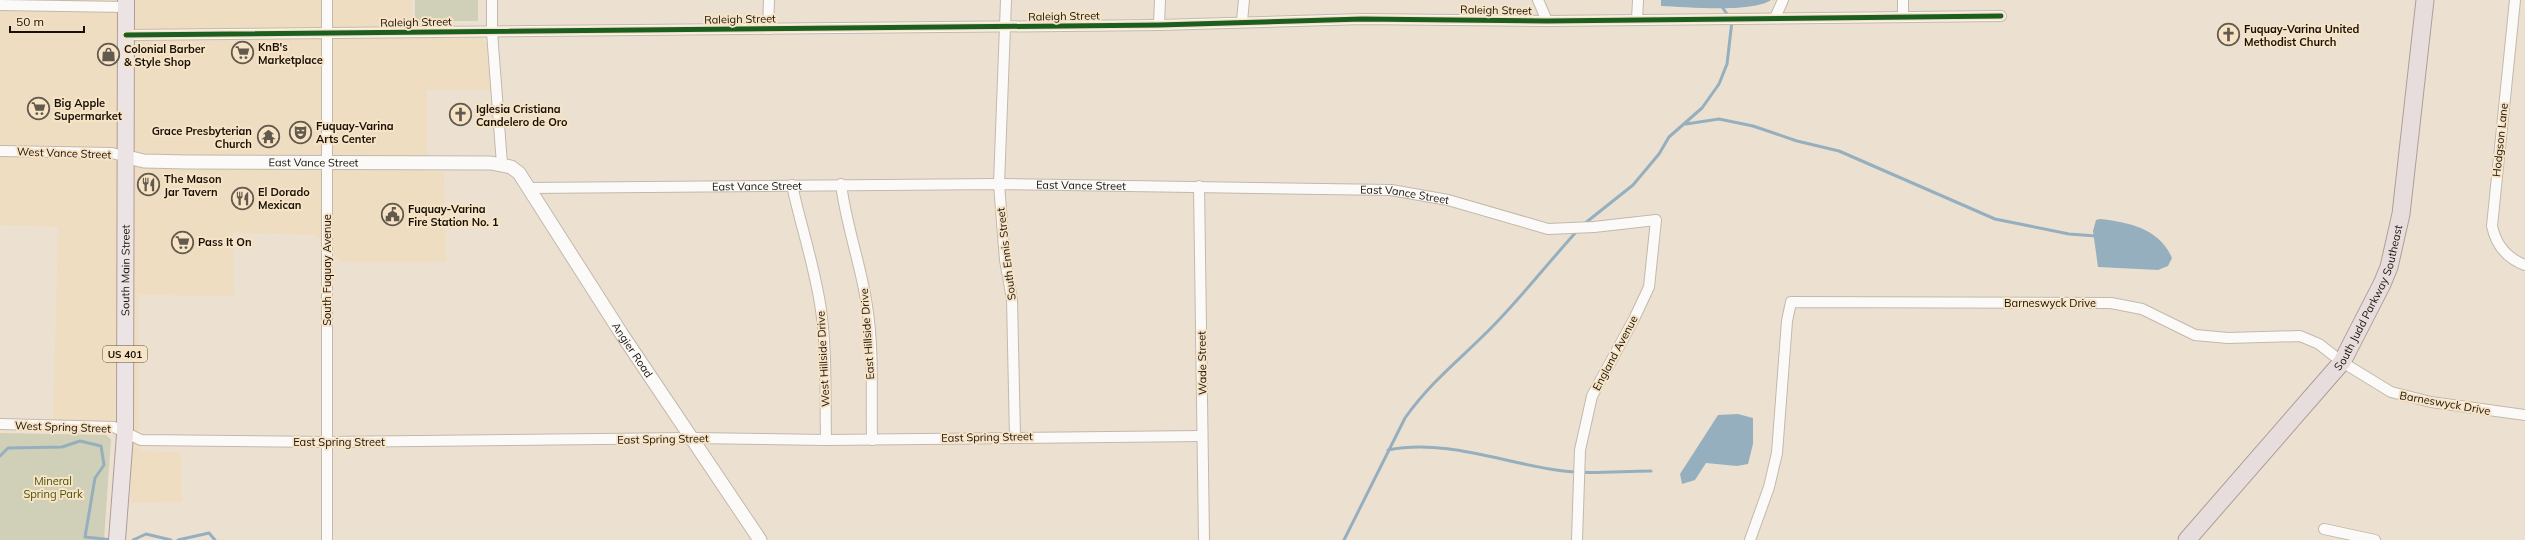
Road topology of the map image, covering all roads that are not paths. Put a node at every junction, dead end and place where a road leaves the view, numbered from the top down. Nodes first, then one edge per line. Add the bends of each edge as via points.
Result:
1 (327, 0) edge
2 (492, 0) edge
3 (769, 0) edge
4 (1006, 0) edge
5 (1160, 0) edge
6 (1244, 0) edge
7 (1538, 0) edge
8 (1638, 0) edge
9 (1783, 0) edge
10 (1903, 0) edge
11 (2425, 0) edge
12 (2515, 0) edge
13 (126, 4) edge
14 (5, 5) edge
15 (2002, 16) dead end
16 (1903, 17) junction
17 (1775, 18) junction
18 (1637, 20) junction
19 (1242, 21) junction
20 (1547, 21) junction
21 (1159, 25) junction
22 (1006, 26) junction
23 (768, 29) junction
24 (492, 32) junction
25 (327, 33) junction
26 (126, 35) junction
27 (0, 151) edge
28 (127, 157) junction
29 (327, 164) junction
30 (502, 164) junction
31 (841, 184) junction
32 (999, 184) junction
33 (792, 185) junction
34 (1199, 186) junction
35 (529, 188) junction
36 (1628, 223) joint
37 (2525, 265) edge
38 (2342, 362) junction
39 (2525, 415) edge
40 (0, 424) edge
41 (125, 434) junction
42 (1202, 436) junction
43 (1015, 437) junction
44 (691, 438) junction
45 (826, 440) junction
46 (872, 440) junction
47 (327, 442) junction
48 (2324, 529) dead end
49 (117, 540) edge
50 (327, 540) edge
51 (760, 540) edge
52 (1204, 540) edge
53 (1576, 540) edge
54 (1750, 540) edge
55 (2187, 540) edge
56 (2375, 540) edge

1 - 25 street, South Fuquay Avenue
2 - 24 street
3 - 23 street
4 - 22 street, South Ennis Street
5 - 21 street
6 - 19 street
7 - 20 street
8 - 18 street
9 - 17 street
10 - 16 street
11 - 38 highway, South Judd Parkway Southeast via 2401,214 2389,267
12 - 37 street, Hodgson Lane via 2492,226 2500,248 2512,259
13 - 14 street
13 - 26 main road, South Main Street / US 401
15 - 16 street, Raleigh Street
16 - 17 street, Raleigh Street
17 - 18 street, Raleigh Street
18 - 20 street, Raleigh Street
19 - 20 street, Raleigh Street
19 - 21 street, Raleigh Street
21 - 22 street, Raleigh Street
22 - 23 street, Raleigh Street
22 - 32 street, South Ennis Street
23 - 24 street, Raleigh Street
24 - 25 street, Raleigh Street
24 - 30 street
25 - 26 street, Raleigh Street
25 - 29 street, South Fuquay Avenue
26 - 28 main road, South Main Street / US 401
27 - 28 street, West Vance Street via 112,153
28 - 29 street, East Vance Street via 144,161
28 - 41 main road, South Main Street / US 401
29 - 30 street, East Vance Street
29 - 47 street, South Fuquay Avenue
30 - 35 street, Angier Road via 519,173
31 - 32 street, East Vance Street
31 - 33 street, East Vance Street
31 - 46 street, East Hillside Drive via 867,308
32 - 34 street, East Vance Street
32 - 43 street, South Ennis Street via 1005,260 1012,299
33 - 35 street, East Vance Street
33 - 45 street, West Hillside Drive via 814,267 821,311 825,356
34 - 36 street, East Vance Street via 1391,190 1448,200 1548,228
34 - 42 street, Wade Street
35 - 44 street, Angier Road
36 - 53 street, England Avenue via 1656,220 1649,287 1592,396 1580,450
38 - 39 street, Barneswyck Drive via 2391,392 2408,398
38 - 54 street, Barneswyck Drive via 2319,344 2300,336 2228,338 2195,335 2142,309 2111,303 1791,302 1787,321 1777,453 1769,487
38 - 55 highway, South Judd Parkway Southeast
40 - 41 street, West Spring Street via 114,427
41 - 47 street, East Spring Street via 141,440
41 - 49 main road, South Main Street / US 401
42 - 43 street, East Spring Street
42 - 52 street, Wade Street
43 - 46 street, East Spring Street
44 - 45 street, East Spring Street
44 - 47 street, East Spring Street
44 - 51 street, Angier Road
45 - 46 street, East Spring Street
47 - 50 street, South Fuquay Avenue
48 - 56 street

